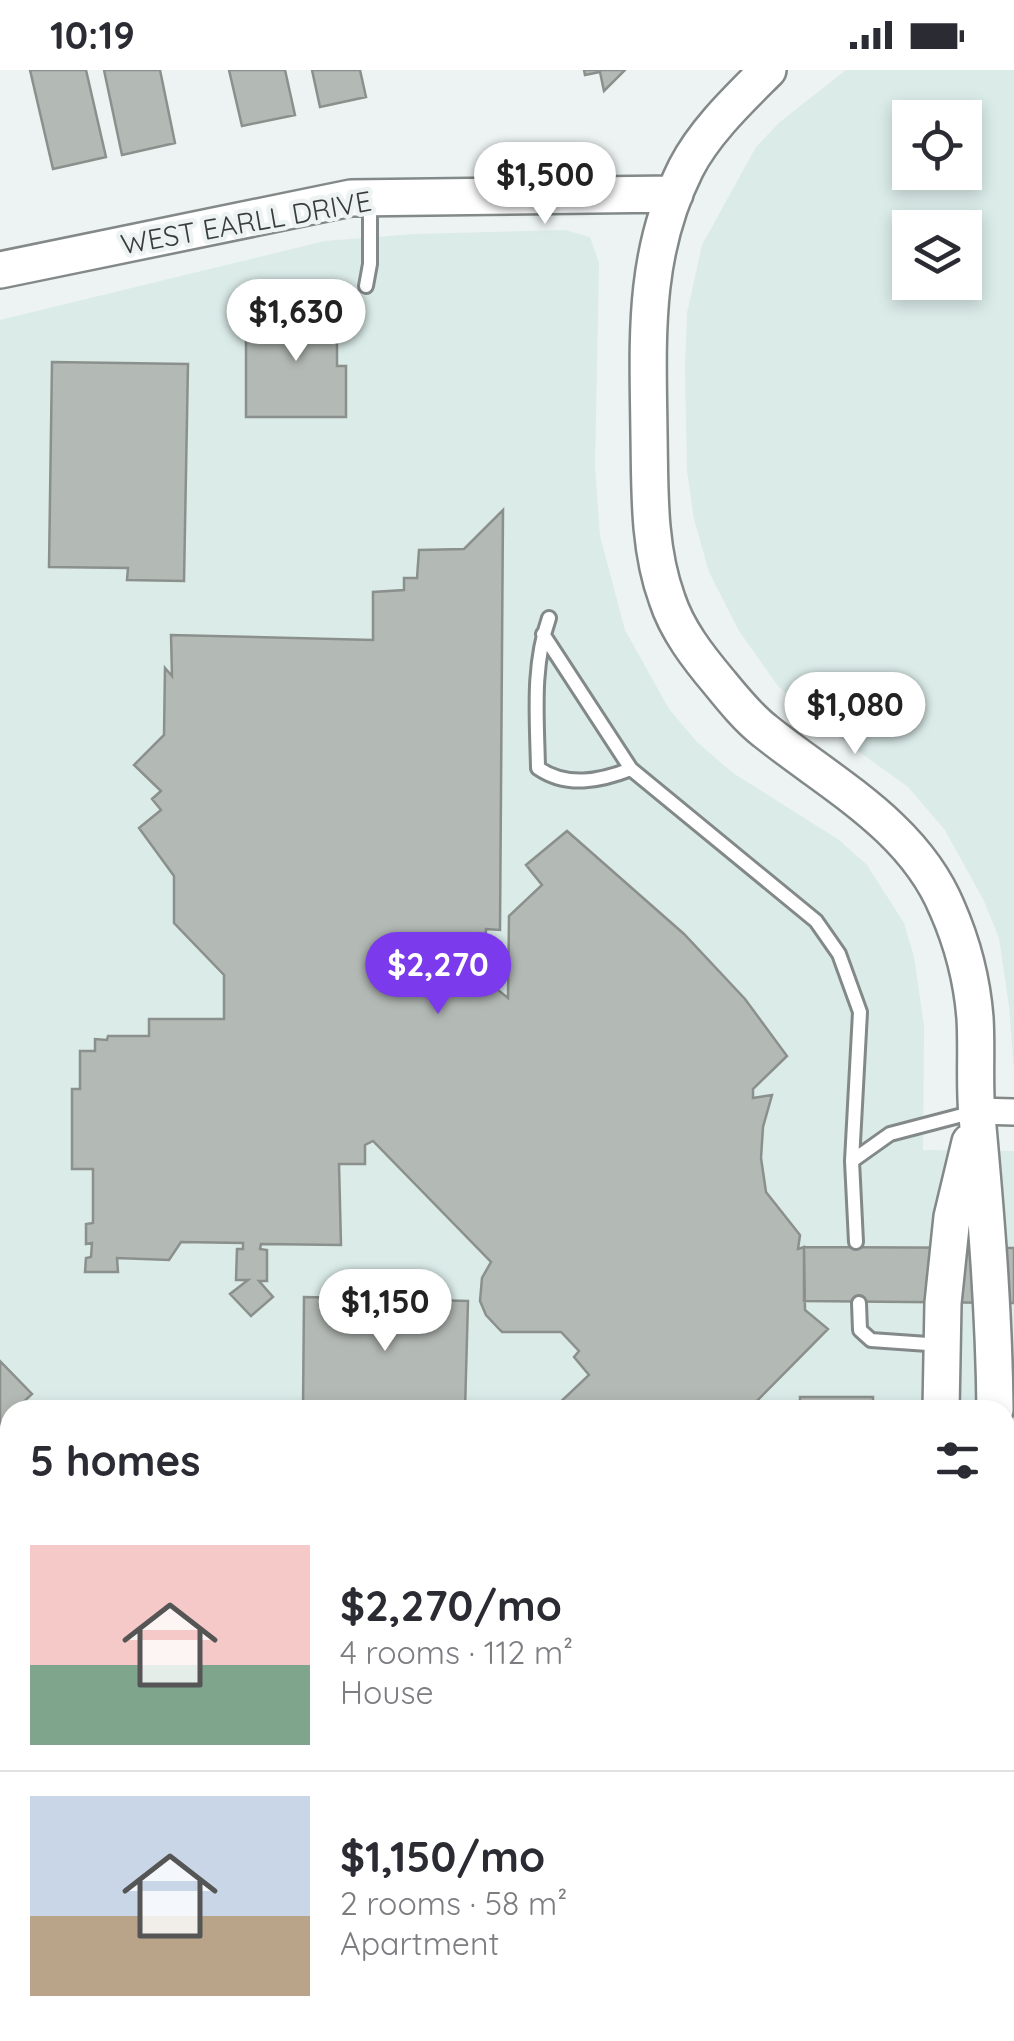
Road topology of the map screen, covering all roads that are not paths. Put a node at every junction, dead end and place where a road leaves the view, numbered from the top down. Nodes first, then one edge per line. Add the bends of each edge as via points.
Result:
1 (768, 70) edge
2 (675, 194) junction
3 (370, 197) junction
4 (0, 270) edge
5 (366, 286) dead end
6 (549, 618) dead end
7 (543, 634) junction
8 (631, 769) junction
9 (977, 1111) junction
10 (1014, 1112) edge
11 (852, 1161) junction
12 (856, 1242) dead end
13 (859, 1303) dead end
14 (942, 1345) junction
15 (941, 1400) edge
16 (996, 1400) edge

1 - 2 street via 701,145
2 - 3 street, WEST EARLL DRIVE
2 - 9 street via 647,312 650,509 667,602 729,694 762,728 870,807 917,858 946,904 964,955 974,1016
3 - 4 street, WEST EARLL DRIVE
3 - 5 lane
6 - 7 lane
7 - 8 lane
7 - 8 lane via 536,674 538,768 554,779 600,781
8 - 11 lane via 816,921 839,954 860,1012
9 - 10 street
9 - 11 lane via 890,1134
9 - 14 street via 952,1217
9 - 16 street
11 - 12 lane
13 - 14 lane via 860,1330 871,1340
14 - 15 street

